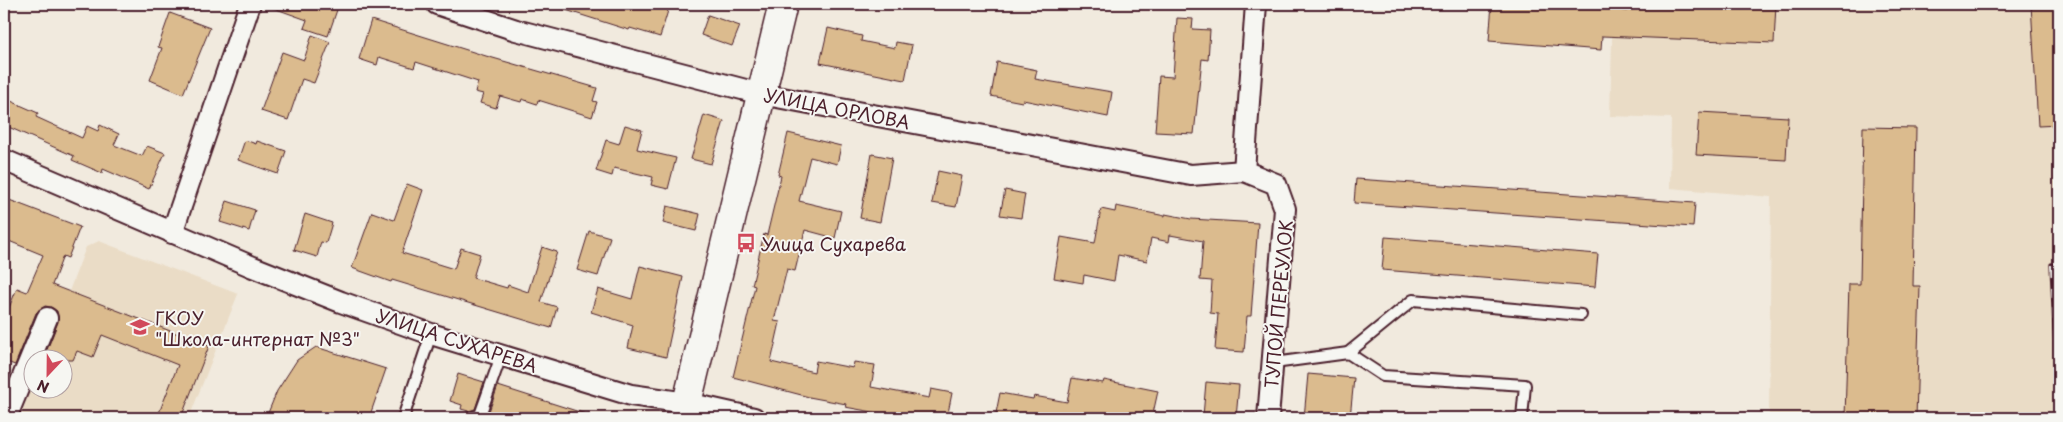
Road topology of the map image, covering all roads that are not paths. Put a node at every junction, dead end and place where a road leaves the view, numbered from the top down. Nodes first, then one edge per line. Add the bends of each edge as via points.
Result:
1 (250, 4) edge
2 (437, 4) edge
3 (783, 4) edge
4 (1256, 4) edge
5 (761, 94) junction
6 (4, 160) edge
7 (1244, 171) junction
8 (172, 233) junction
9 (1581, 315) dead end
10 (47, 318) dead end
11 (431, 334) junction
12 (1348, 354) junction
13 (501, 356) junction
14 (1274, 363) junction
15 (686, 410) edge
16 (6, 418) edge
17 (402, 418) edge
18 (469, 418) edge
19 (754, 418) edge
20 (1268, 418) edge
21 (1522, 418) edge

1 - 8 street
2 - 5 street, УЛИЦА ОРЛОВА via 516,30
3 - 5 main road
4 - 7 street
5 - 7 street, УЛИЦА ОРЛОВА via 1191,175
5 - 15 main road
6 - 8 street, УЛИЦА СУХАРЕВА
7 - 14 street, ТУПОЙ ПЕРЕУЛОК via 1276,184 1286,209
8 - 11 street, УЛИЦА СУХАРЕВА via 342,302
9 - 12 lane via 1413,300
10 - 16 street
11 - 13 street, УЛИЦА СУХАРЕВА
11 - 17 lane
12 - 14 lane
12 - 21 lane via 1383,376 1525,385
13 - 15 street, УЛИЦА СУХАРЕВА
13 - 18 lane via 480,415
14 - 20 street, ТУПОЙ ПЕРЕУЛОК
15 - 19 street, УЛИЦА СУХАРЕВА

